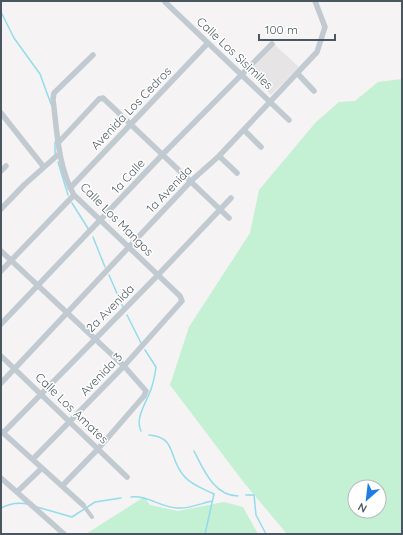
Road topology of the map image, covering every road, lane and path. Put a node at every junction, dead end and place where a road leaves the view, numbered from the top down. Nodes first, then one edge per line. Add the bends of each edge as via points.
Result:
1 (315, 1) edge
2 (165, 2) dead end
3 (208, 43) junction
4 (272, 44) dead end
5 (93, 54) dead end
6 (297, 73) junction
7 (242, 75) junction
8 (314, 91) dead end
9 (270, 102) junction
10 (1, 113) edge
11 (289, 120) dead end
12 (131, 124) junction
13 (244, 130) junction
14 (58, 143) junction
15 (262, 147) dead end
16 (60, 153) junction
17 (163, 154) junction
18 (219, 156) junction
19 (6, 166) dead end
20 (43, 166) junction
21 (1, 171) edge
22 (237, 173) dead end
23 (192, 181) junction
24 (70, 188) junction
25 (74, 195) junction
26 (230, 198) dead end
27 (1, 209) edge
28 (220, 209) junction
29 (229, 218) dead end
30 (100, 221) junction
31 (129, 247) junction
32 (1, 251) edge
33 (11, 261) junction
34 (1, 271) edge
35 (158, 275) junction
36 (38, 286) junction
37 (182, 301) joint
38 (67, 313) junction
39 (1, 324) edge
40 (95, 339) junction
41 (1, 356) edge
42 (124, 366) junction
43 (15, 370) junction
44 (1, 383) edge
45 (41, 394) junction
46 (70, 422) junction
47 (2, 432) edge
48 (98, 449) junction
49 (32, 459) junction
50 (42, 468) junction
51 (127, 477) dead end
52 (1, 478) edge
53 (63, 486) junction
54 (18, 491) junction
55 (85, 508) joint
56 (92, 517) dead end
57 (64, 534) edge

1 - 6 street, 1a Avenida via 324,21 324,32 317,52
2 - 3 street, Calle Los Sisimiles
3 - 7 street, Calle Los Sisimiles
3 - 12 street, Avenida Los Cedros
4 - 7 street, 1a Calle
5 - 14 street, Calle Los Mangos via 54,93
6 - 8 street
6 - 9 street, 1a Avenida
7 - 9 street, Calle Los Sisimiles
7 - 17 street, 1a Calle
9 - 11 street, Calle Los Sisimiles
9 - 13 street, 1a Avenida
10 - 20 street
12 - 14 street via 104,98 98,99
12 - 17 street
12 - 24 street, Avenida Los Cedros
13 - 15 street
13 - 18 street, 1a Avenida
14 - 16 street, Calle Los Mangos
16 - 20 street
16 - 24 street, Calle Los Mangos
17 - 23 street
17 - 30 street, 1a Calle
18 - 22 street
18 - 23 street, 1a Avenida
19 - 21 street
20 - 27 street
23 - 28 street
23 - 31 street, 1a Avenida
24 - 25 street, Calle Los Mangos
25 - 30 street, Calle Los Mangos
25 - 33 street
26 - 28 street, 2a Avenida
28 - 29 street
28 - 35 street, 2a Avenida
30 - 31 street, Calle Los Mangos
30 - 36 street, 1a Calle
31 - 35 street, Calle Los Mangos
31 - 38 street, 1a Avenida
32 - 33 street
33 - 34 street
33 - 36 street
35 - 37 street, Calle Los Mangos
35 - 40 street, 2a Avenida
36 - 38 street
36 - 39 street, 1a Calle
37 - 42 street, Avenida 3
38 - 40 street
38 - 43 street, 1a Avenida
40 - 42 street
40 - 45 street, 2a Avenida
41 - 43 street, Calle Los Amates
42 - 46 street, Avenida 3
42 - 48 street via 146,391
43 - 44 street, 1a Avenida
43 - 45 street, Calle Los Amates
45 - 46 street, Calle Los Amates
45 - 47 street, 2a Avenida
46 - 48 street, Calle Los Amates
46 - 49 street, Avenida 3
47 - 49 street
48 - 51 street, Calle Los Amates
48 - 53 street
49 - 50 street
50 - 53 street
50 - 54 street
52 - 54 street
53 - 55 street
54 - 57 street
55 - 56 street

